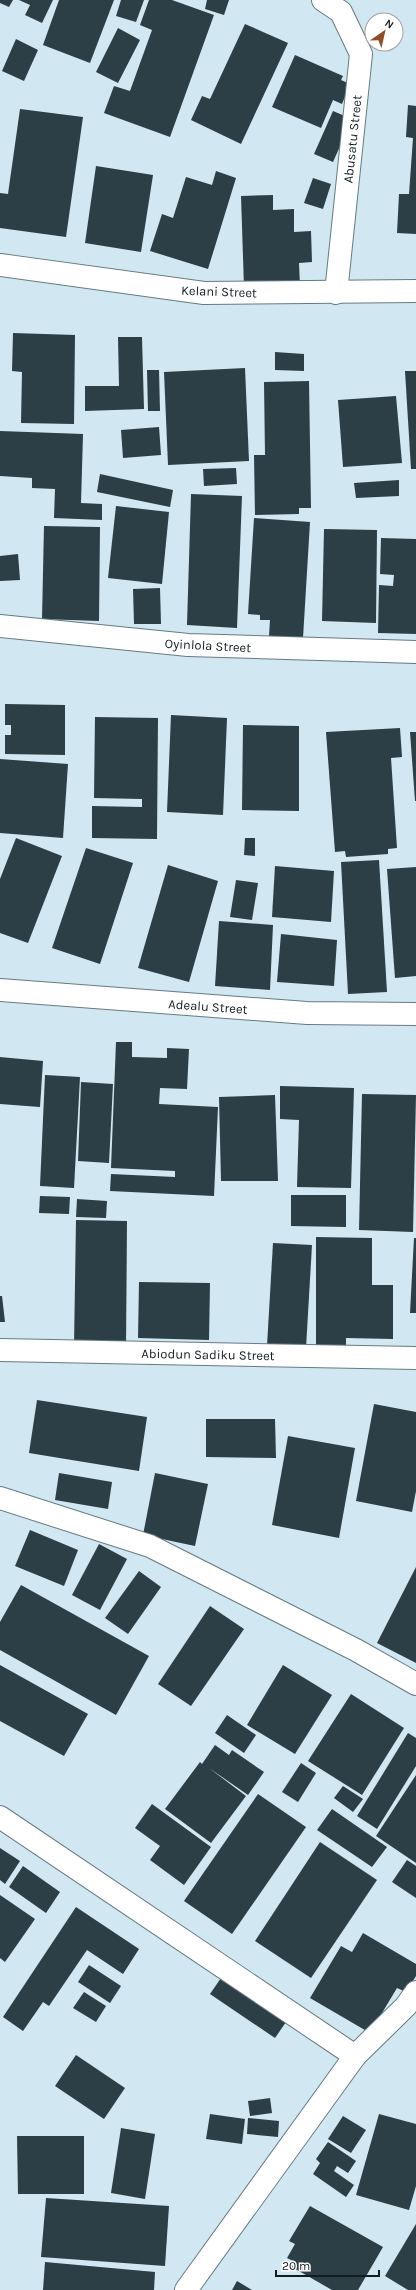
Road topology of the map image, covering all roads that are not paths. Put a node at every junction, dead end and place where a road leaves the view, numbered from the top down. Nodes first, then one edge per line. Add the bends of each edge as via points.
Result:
1 (323, 0) edge
2 (0, 265) edge
3 (416, 291) edge
4 (336, 292) junction
5 (0, 626) edge
6 (416, 652) edge
7 (0, 990) edge
8 (416, 1014) edge
9 (0, 1351) edge
10 (416, 1358) edge
11 (0, 1498) edge
12 (416, 1684) edge
13 (0, 1817) edge
14 (416, 1992) edge
15 (356, 2056) junction
16 (186, 2290) edge

1 - 4 street, Abusatu Street via 341,12 361,54
2 - 4 street, Kelani Street via 204,293
3 - 4 street, Kelani Street
5 - 6 street, Oyinlola Street via 188,645
7 - 8 street, Adealu Street via 307,1013
9 - 10 street, Abiodun Sadiku Street
11 - 12 street via 150,1546 356,1650
13 - 15 street
14 - 15 street via 406,2006
15 - 16 street

